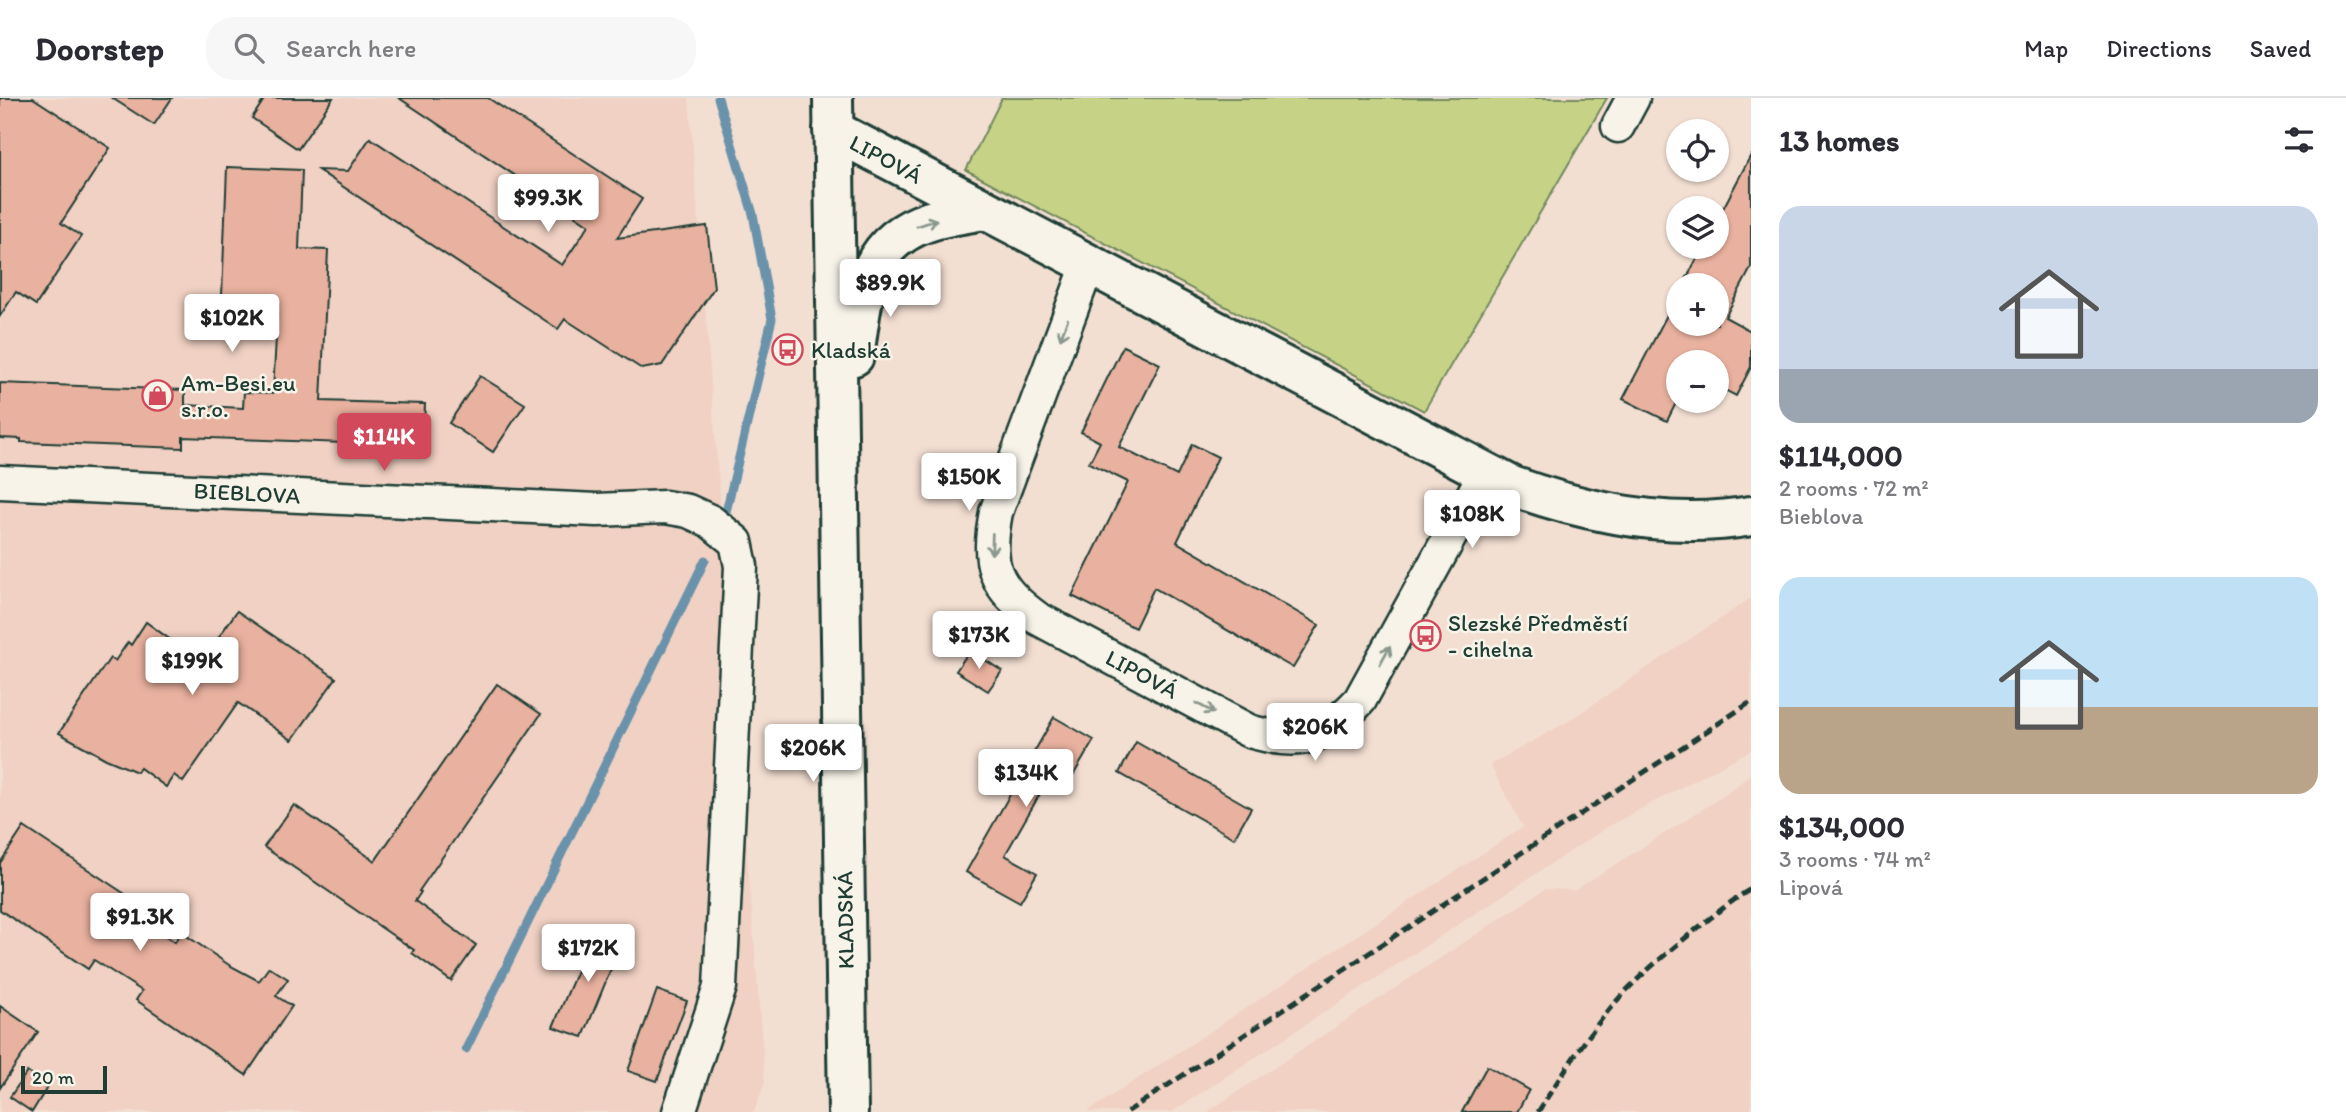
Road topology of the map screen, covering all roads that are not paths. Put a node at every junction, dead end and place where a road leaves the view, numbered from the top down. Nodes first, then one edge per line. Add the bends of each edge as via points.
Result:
1 (1633, 98) edge
2 (833, 114) edge
3 (1618, 126) dead end
4 (982, 210) junction
5 (1088, 265) junction
6 (837, 455) junction
7 (1485, 473) junction
8 (0, 482) edge
9 (1751, 516) edge
10 (680, 1112) edge
11 (848, 1112) edge

1 - 3 street
2 - 4 main road, LIPOVÁ
2 - 6 main road, KLADSKÁ
4 - 5 main road, LIPOVÁ
6 -> 4 main road via 871,268 879,255 912,228
5 - 7 main road, LIPOVÁ
5 -> 7 street, LIPOVÁ via 996,512 991,538 996,574 1006,591 1037,618 1249,732 1276,739 1309,737 1343,719 1360,700
6 - 11 main road, KLADSKÁ
7 - 9 main road, LIPOVÁ via 1542,497 1612,514 1672,520
8 - 10 street, BIEBLOVA via 597,510 665,507 710,521 736,542 741,566 720,987

